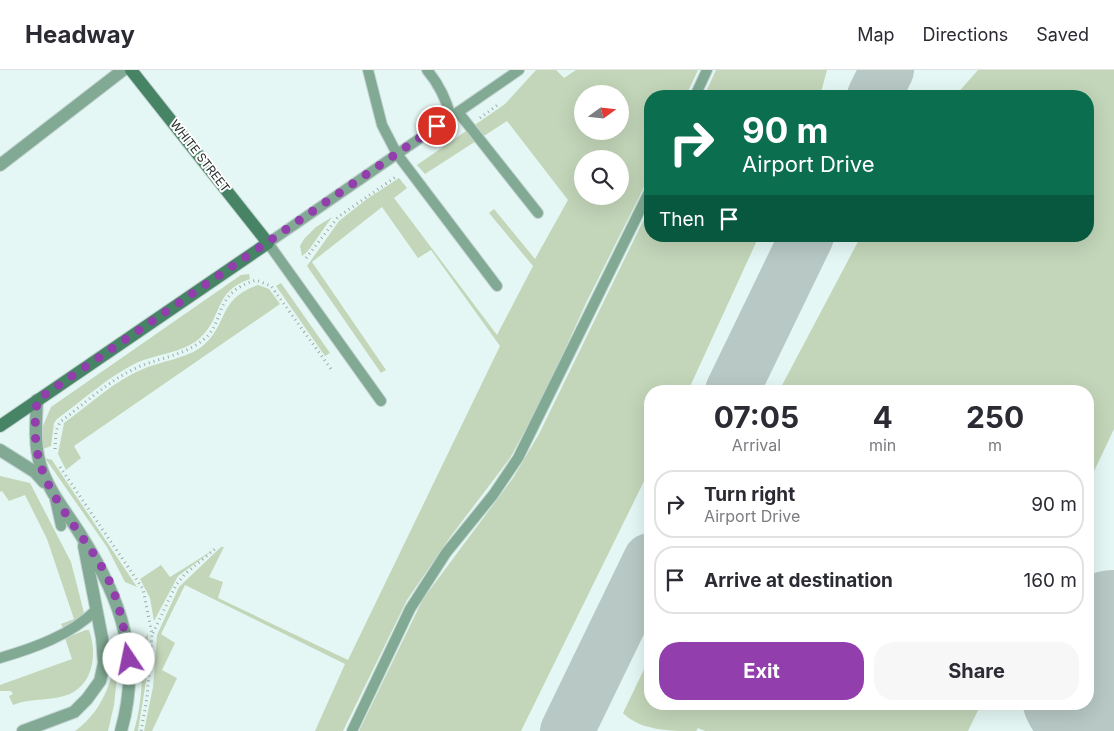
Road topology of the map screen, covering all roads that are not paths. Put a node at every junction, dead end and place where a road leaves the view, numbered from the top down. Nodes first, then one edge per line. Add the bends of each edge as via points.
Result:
1 (123, 70) edge
2 (131, 70) edge
3 (368, 70) edge
4 (427, 70) edge
5 (519, 70) edge
6 (707, 70) edge
7 (698, 90) edge
8 (454, 115) junction
9 (397, 154) junction
10 (0, 165) edge
11 (644, 202) edge
12 (538, 213) dead end
13 (268, 243) junction
14 (497, 286) dead end
15 (37, 400) junction
16 (381, 401) dead end
17 (1, 422) edge
18 (0, 450) edge
19 (54, 494) junction
20 (61, 526) dead end
21 (83, 538) junction
22 (96, 610) junction
23 (0, 658) edge
24 (22, 731) edge
25 (121, 731) edge
26 (352, 731) edge

1 - 10 street
2 - 13 main road, WHITE STREET
3 - 9 lane via 382,126
4 - 8 lane
5 - 8 lane
6 - 7 lane
8 - 9 lane
8 - 12 lane
9 - 13 lane
9 - 14 lane
11 - 26 lane via 518,458 493,495 446,552 410,609
13 - 15 main road
13 - 16 lane
15 - 17 main road
15 - 19 street via 36,443 41,466
18 - 19 street via 35,472
19 - 20 lane
19 - 21 street
21 - 22 street
21 - 25 street via 110,584 123,624 129,659 129,703
22 - 23 lane via 82,625
22 - 24 street via 104,663 100,681 74,712

